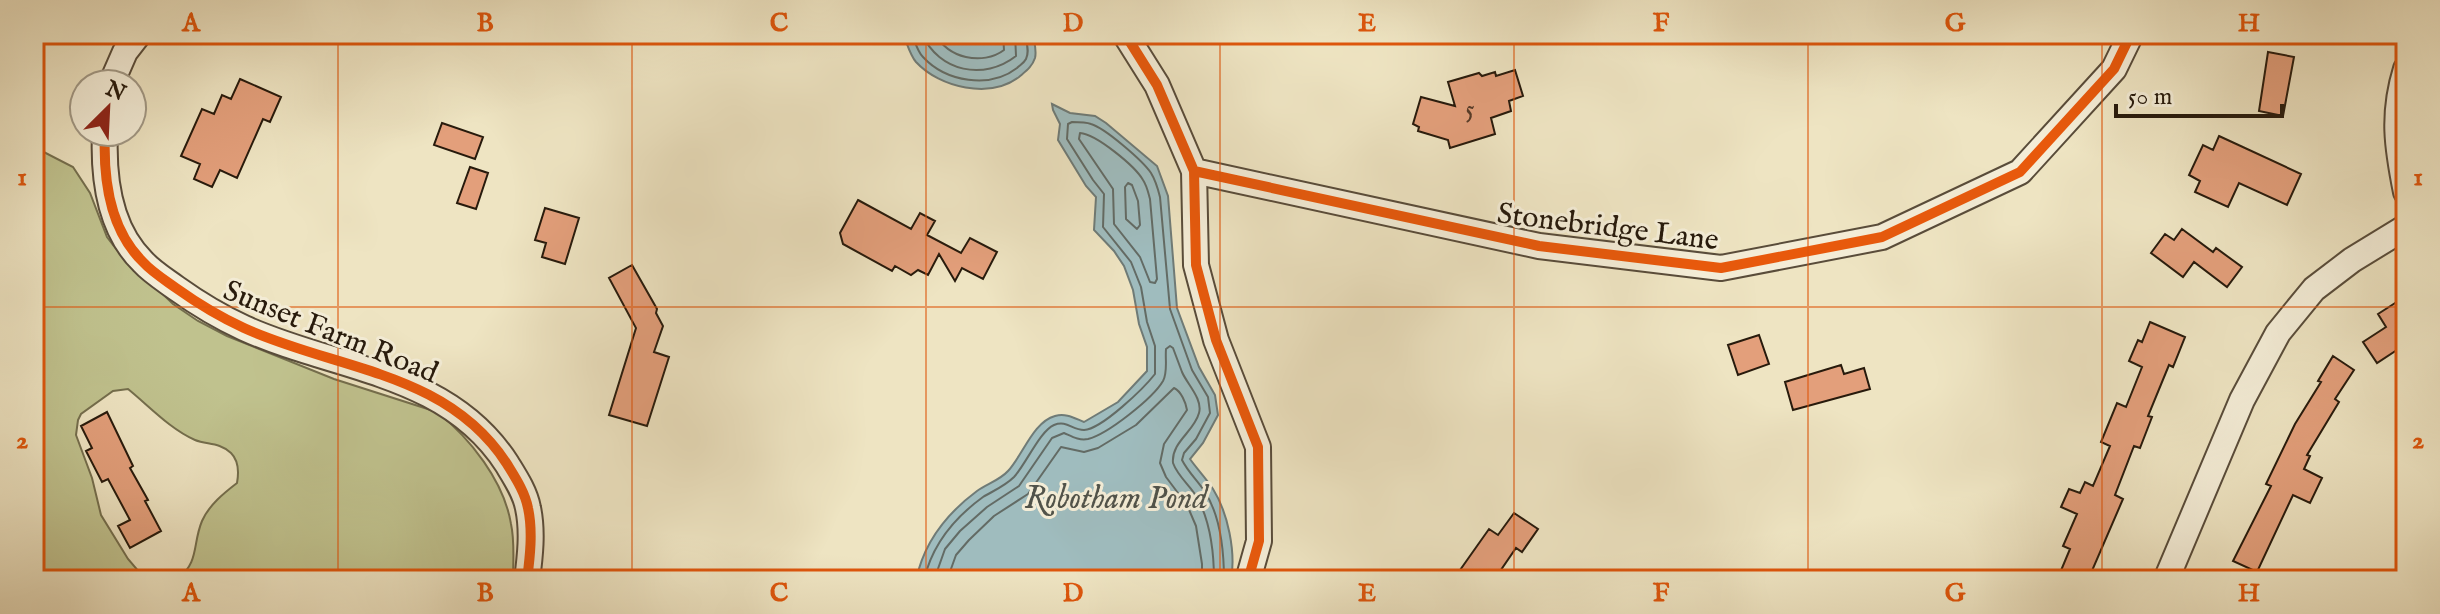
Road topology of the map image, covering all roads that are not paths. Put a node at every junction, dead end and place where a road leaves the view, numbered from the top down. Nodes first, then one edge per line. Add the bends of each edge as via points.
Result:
1 (139, 34) edge
2 (1125, 34) edge
3 (2131, 34) edge
4 (118, 68) edge
5 (2406, 69) edge
6 (105, 148) edge
7 (1194, 171) junction
8 (2406, 192) edge
9 (2406, 227) edge
10 (527, 580) edge
11 (1248, 580) edge
12 (2166, 580) edge

1 - 4 street
2 - 7 street via 1157,85
3 - 7 street, Stonebridge Lane via 2114,69 2020,172 1882,237 1721,268 1539,246
5 - 8 street via 2396,131
6 - 10 street, Sunset Farm Road via 106,182 124,238 142,261 199,304 245,329 438,399 494,445 528,507
7 - 11 street via 1196,265 1216,340 1258,447 1259,541
9 - 12 street via 2314,289 2278,333 2242,400

